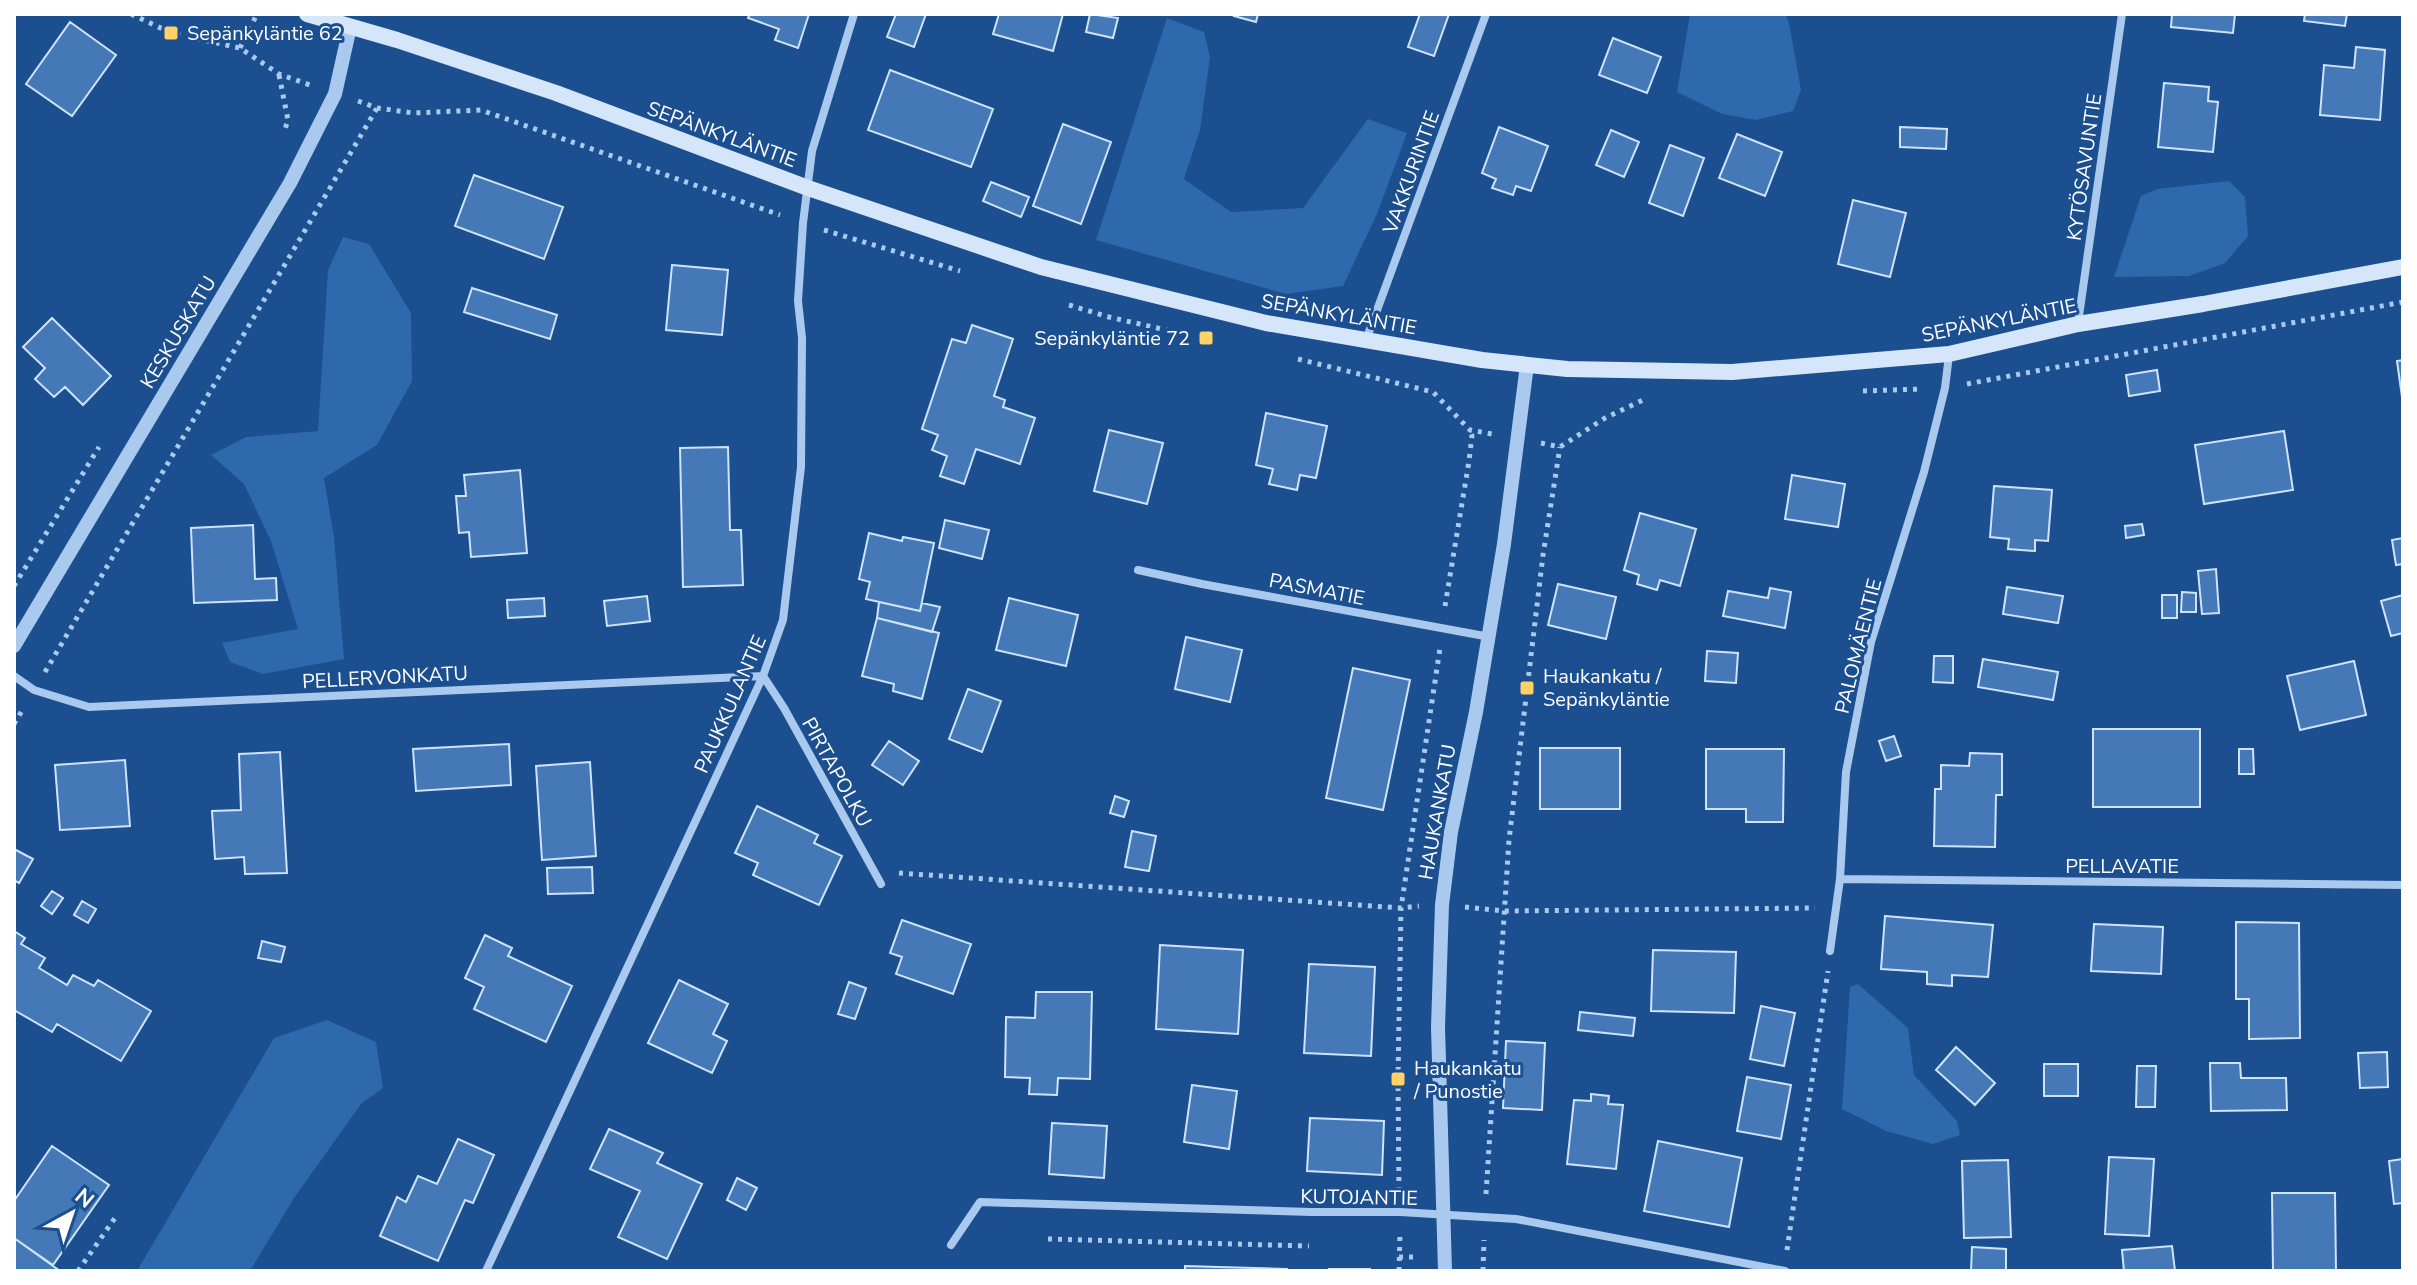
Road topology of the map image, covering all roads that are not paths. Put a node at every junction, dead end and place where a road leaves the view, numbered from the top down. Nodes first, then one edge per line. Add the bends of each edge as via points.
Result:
1 (307, 14) edge
2 (854, 14) edge
3 (1486, 14) edge
4 (2122, 14) edge
5 (350, 21) edge
6 (808, 188) junction
7 (2403, 267) edge
8 (2078, 324) junction
9 (1366, 340) junction
10 (1949, 354) junction
11 (1527, 365) junction
12 (1138, 570) dead end
13 (1490, 637) junction
14 (14, 646) edge
15 (14, 676) edge
16 (763, 676) junction
17 (1840, 879) junction
18 (881, 884) dead end
19 (2403, 885) edge
20 (1830, 951) road end
21 (1445, 1214) junction
22 (951, 1245) dead end
23 (486, 1271) edge
24 (1445, 1271) edge
25 (1784, 1271) edge

1 - 5 main road, SEPÄNKYLÄNTIE
2 - 6 street, PAUKKULANTIE via 812,151
3 - 9 street, VAKKURINTIE
4 - 8 street, KYTÖSAVUNTIE
5 - 6 main road, SEPÄNKYLÄNTIE
5 - 14 street, KESKUSKATU via 335,94 290,183
6 - 9 main road, SEPÄNKYLÄNTIE via 1041,267 1266,323
6 - 16 street, PAUKKULANTIE via 798,301 801,467 783,620
7 - 8 main road, SEPÄNKYLÄNTIE
8 - 10 main road, SEPÄNKYLÄNTIE
9 - 11 main road, SEPÄNKYLÄNTIE
10 - 11 main road, SEPÄNKYLÄNTIE via 1732,372
10 - 17 street, PALOMÄENTIE via 1924,472 1871,642 1846,772
11 - 13 street, HAUKANKATU
12 - 13 street, PASMATIE
13 - 21 street, HAUKANKATU via 1451,832 1442,905 1438,1027
15 - 16 street, PELLERVONKATU via 34,690 89,707
16 - 18 street, PIRTAPOLKU
16 - 23 street, PAUKKULANTIE
17 - 19 street, PELLAVATIE
17 - 20 street, PALOMÄENTIE
21 - 22 street, KUTOJANTIE via 980,1202
21 - 24 street, HAUKANKATU
21 - 25 street, KUTOJANTIE via 1563,1227

